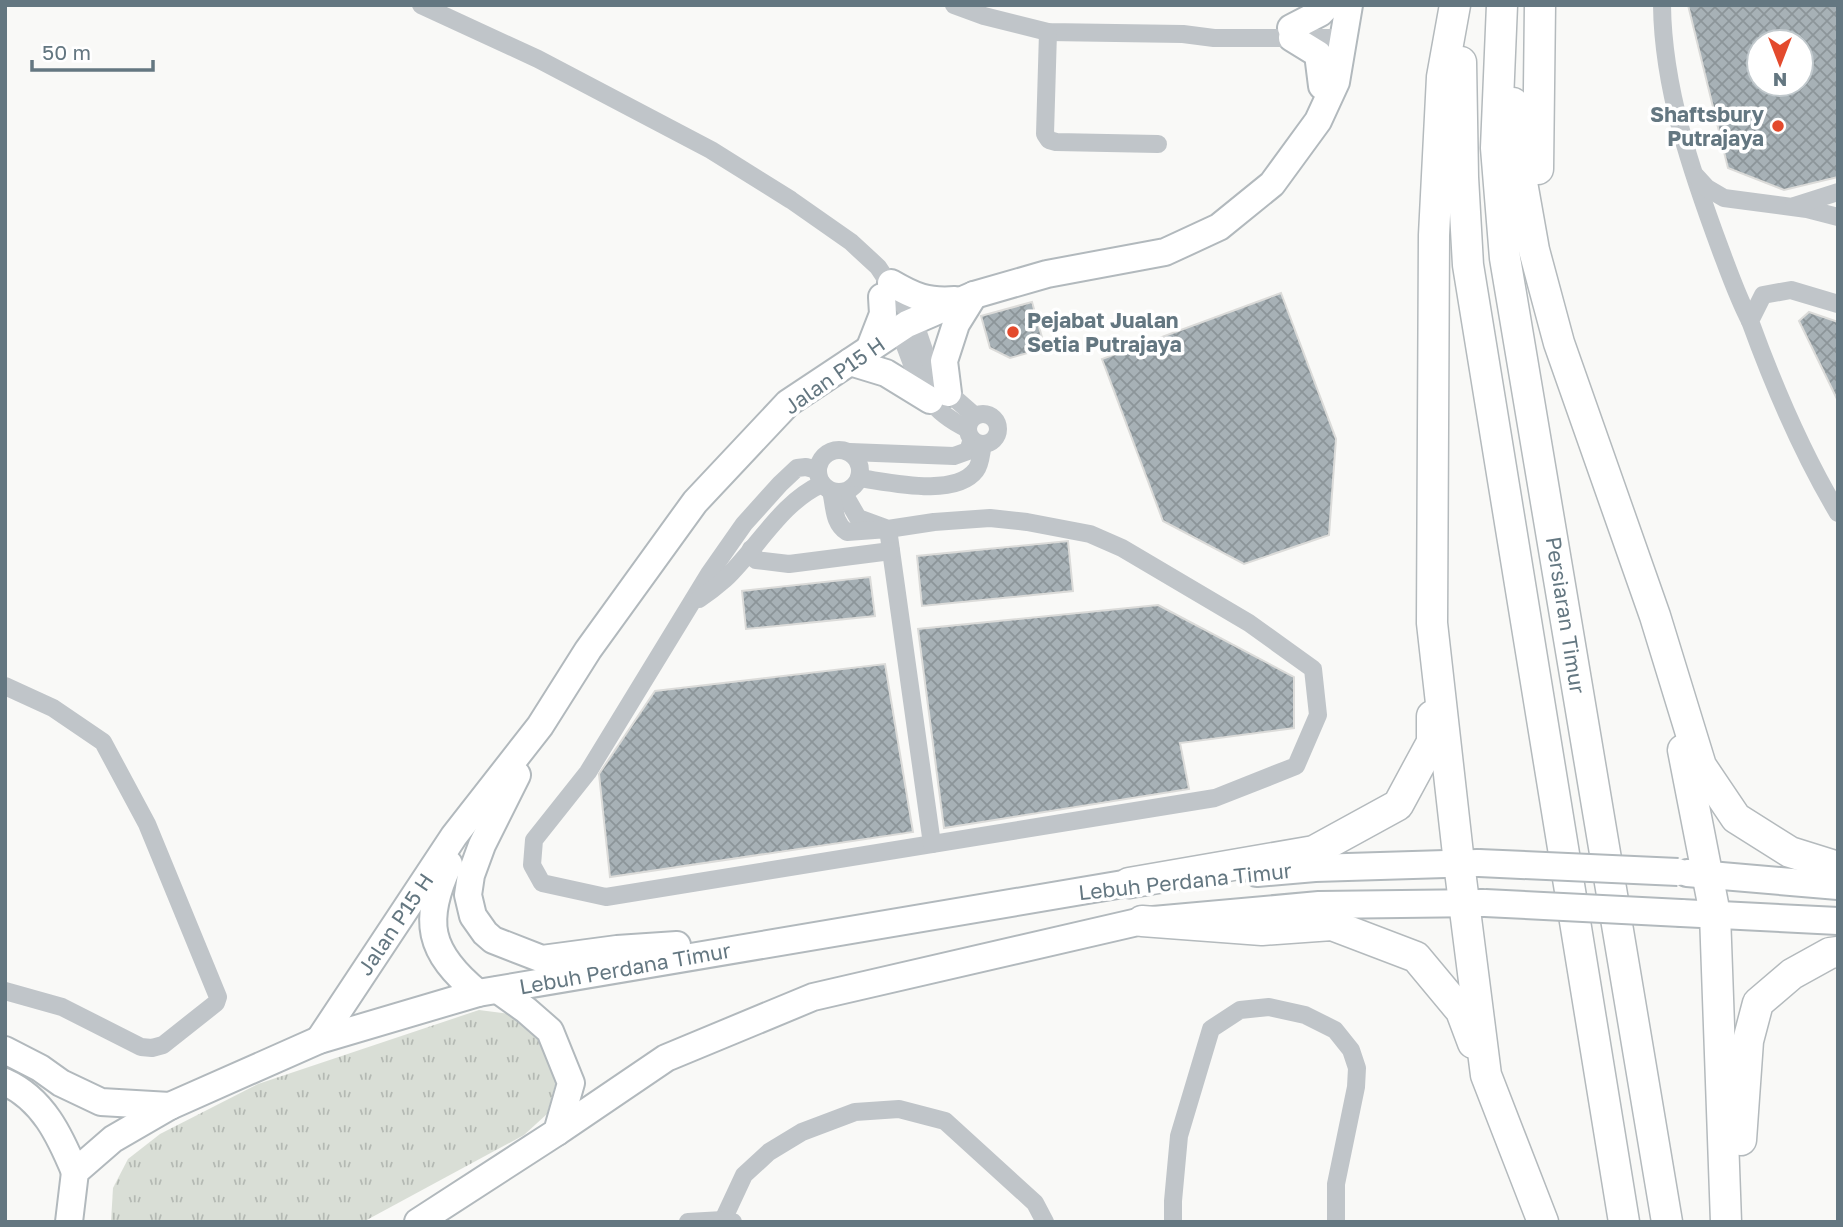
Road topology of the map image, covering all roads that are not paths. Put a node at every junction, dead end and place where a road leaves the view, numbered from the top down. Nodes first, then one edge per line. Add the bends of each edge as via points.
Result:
1 (421, 5) edge
2 (954, 5) edge
3 (1455, 5) edge
4 (1464, 5) edge
5 (1503, 5) edge
6 (1540, 5) edge
7 (1662, 5) edge
8 (1338, 21) edge
9 (1048, 32) junction
10 (1291, 33) junction
11 (1322, 86) junction
12 (1158, 144) dead end
13 (1693, 174) junction
14 (1272, 184) junction
15 (1838, 192) edge
16 (1724, 198) junction
17 (1793, 207) junction
18 (1838, 217) edge
19 (1712, 229) junction
20 (886, 290) junction
21 (969, 297) junction
22 (1838, 304) edge
23 (1750, 321) junction
24 (906, 325) junction
25 (1559, 343) junction
26 (860, 356) junction
27 (939, 397) junction
28 (975, 432) junction
29 (850, 452) junction
30 (859, 478) junction
31 (828, 484) junction
32 (1838, 513) edge
33 (888, 529) junction
34 (751, 549) junction
35 (891, 551) junction
36 (789, 564) junction
37 (733, 570) junction
38 (691, 606) junction
39 (1655, 616) junction
40 (1432, 623) junction
41 (5, 686) edge
42 (540, 726) junction
43 (475, 811) junction
44 (932, 844) junction
45 (1469, 863) junction
46 (1838, 867) edge
47 (1708, 874) junction
48 (1129, 883) junction
49 (1838, 886) edge
50 (1474, 903) junction
51 (1714, 914) junction
52 (1142, 921) junction
53 (1838, 921) edge
54 (742, 947) junction
55 (1838, 952) edge
56 (5, 990) edge
57 (488, 991) junction
58 (319, 1040) junction
59 (5, 1050) edge
60 (1486, 1075) junction
61 (5, 1082) edge
62 (170, 1106) junction
63 (556, 1132) junction
64 (75, 1172) junction
65 (728, 1221) edge
66 (69, 1222) edge
67 (418, 1222) edge
68 (688, 1222) edge
69 (1045, 1222) edge
70 (1173, 1222) edge
71 (1336, 1222) edge
72 (1543, 1222) edge
73 (1624, 1222) edge
74 (1667, 1222) edge
75 (1726, 1222) edge
76 (1735, 1222) edge

1 - 20 street via 538,59 711,150 857,248
2 - 9 street
3 - 40 main road via 1442,76 1434,235
4 - 73 main road, Persiaran Timur via 1461,67 1468,265
5 - 25 main road via 1520,171 1534,250
5 - 74 main road, Persiaran Timur via 1496,148 1505,258
6 - 25 main road via 1537,157
7 - 13 street via 1662,43
8 - 10 main road via 1320,13
8 - 11 main road, Jalan P15 H
8 - 14 main road, Jalan P15 H via 1336,82 1318,121
9 - 10 street via 1183,34 1215,27
9 - 12 street via 1045,134 1049,140
10 - 11 main road via 1318,54
11 - 14 main road, Jalan P15 H
13 - 16 street
13 - 19 street
14 - 21 main road, Jalan P15 H via 1219,227 1165,252 1047,274
15 - 17 street
16 - 17 street
16 - 19 street via 1713,207
17 - 18 street
19 - 23 street
20 - 21 main road via 936,301
20 - 24 street
20 - 26 main road via 883,314
21 - 24 main road, Jalan P15 H
21 - 27 main road via 944,361
22 - 23 street via 1791,290 1763,295
23 - 32 street via 1768,371
24 - 26 main road, Jalan P15 H
24 - 27 street via 912,371
25 - 39 main road
26 - 27 main road
26 - 42 main road, Jalan P15 H via 789,403 695,502 588,650
27 - 28 street via 952,421
28 - 29 street via 968,451 954,456
28 - 30 street via 978,469 963,482 930,486
29 - 30 street via 859,463
29 - 31 street via 835,450 822,457
30 - 31 street via 850,489
31 - 33 street via 840,527 847,532
31 - 34 street via 813,488 793,504
31 - 38 street via 806,467 797,468 744,524
33 - 35 street
33 - 44 street via 990,518 1090,534 1250,623 1313,669 1318,715 1296,766 1215,797
34 - 36 street via 755,560
34 - 37 street
35 - 36 street
35 - 44 street
36 - 37 street via 772,570
37 - 38 street
38 - 44 street via 588,772 534,840 532,865 542,883 606,897
39 - 46 main road via 1701,766 1736,817 1790,852
39 - 47 main road
40 - 45 main road
40 - 48 main road via 1432,742 1398,805 1314,851
41 - 56 street via 53,708 103,742 148,824 218,997 163,1045 152,1048 141,1047 62,1007
42 - 43 main road, Jalan P15 H
42 - 54 main road via 471,875 468,895 473,916 485,933 542,959 678,945
43 - 57 main road, Jalan P15 H via 440,883 432,910 434,941 466,983
43 - 58 main road, Jalan P15 H
45 - 47 main road, Lebuh Perdana Timur, bridge
45 - 48 main road, Lebuh Perdana Timur via 1315,868
45 - 50 main road
47 - 49 main road, Lebuh Perdana Timur
47 - 51 main road
48 - 54 main road, Lebuh Perdana Timur
50 - 51 main road, Lebuh Perdana Timur, bridge
50 - 52 main road, Lebuh Perdana Timur via 1319,905
50 - 60 main road
51 - 53 main road, Lebuh Perdana Timur
51 - 75 main road
52 - 60 main road via 1262,930 1332,925 1416,957 1461,1012
52 - 63 main road, Lebuh Perdana Timur via 813,997 666,1058
54 - 57 main road, Lebuh Perdana Timur
55 - 76 main road via 1792,974 1758,1003 1748,1041
57 - 58 main road, Lebuh Perdana Timur
57 - 63 main road, Jalan P15 H via 526,1010 550,1031 571,1083
58 - 62 main road, Lebuh Perdana Timur
59 - 62 main road via 101,1102
60 - 72 main road
61 - 64 main road via 43,1111
62 - 64 main road, Lebuh Perdana Timur via 113,1139
63 - 67 main road, Lebuh Perdana Timur
64 - 66 main road
65 - 68 street
65 - 69 street via 744,1175 769,1152 802,1132 855,1112 899,1109 945,1121 1035,1203
70 - 71 street via 1179,1136 1212,1028 1240,1010 1269,1007 1306,1015 1335,1030 1351,1050 1357,1068 1336,1184

